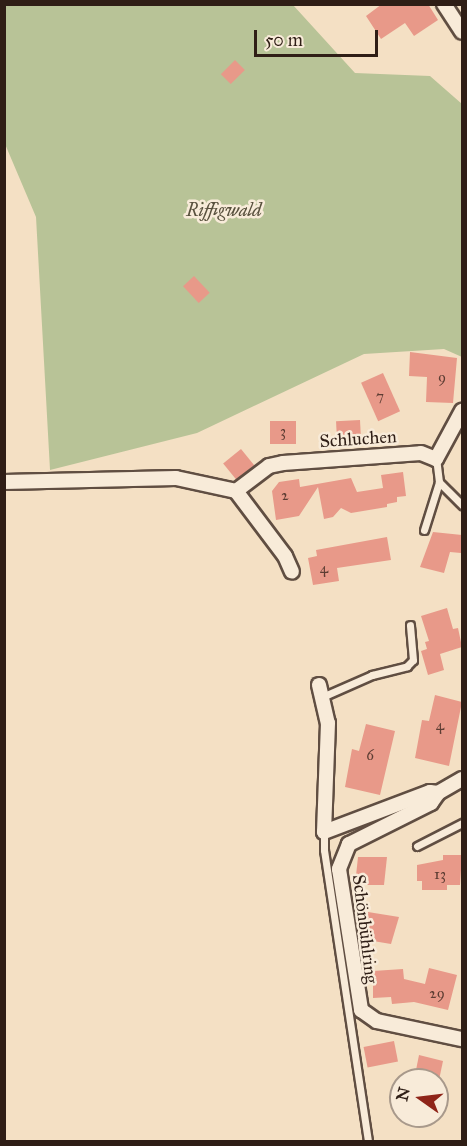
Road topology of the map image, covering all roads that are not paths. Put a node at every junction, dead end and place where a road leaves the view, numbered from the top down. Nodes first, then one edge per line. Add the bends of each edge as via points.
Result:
1 (444, 4) edge
2 (462, 32) edge
3 (462, 411) edge
4 (436, 459) junction
5 (4, 482) edge
6 (439, 482) junction
7 (236, 491) junction
8 (462, 505) edge
9 (424, 530) dead end
10 (292, 572) dead end
11 (410, 625) dead end
12 (321, 691) joint
13 (462, 779) edge
14 (438, 793) junction
15 (462, 823) edge
16 (324, 832) junction
17 (417, 846) dead end
18 (462, 1038) edge
19 (368, 1142) edge

1 - 2 street
3 - 4 street
4 - 6 lane
4 - 7 street, Schluchen via 421,453 282,463 269,466
5 - 7 street via 176,478
6 - 8 lane
6 - 9 lane
7 - 10 street
11 - 12 lane via 413,660 407,666
12 - 16 street via 328,747
13 - 14 street, Schönbühlring
14 - 16 street via 430,792
14 - 18 street, Schönbühlring via 431,803 349,843 342,857 340,878 361,1010 377,1020
15 - 17 lane
16 - 19 lane

